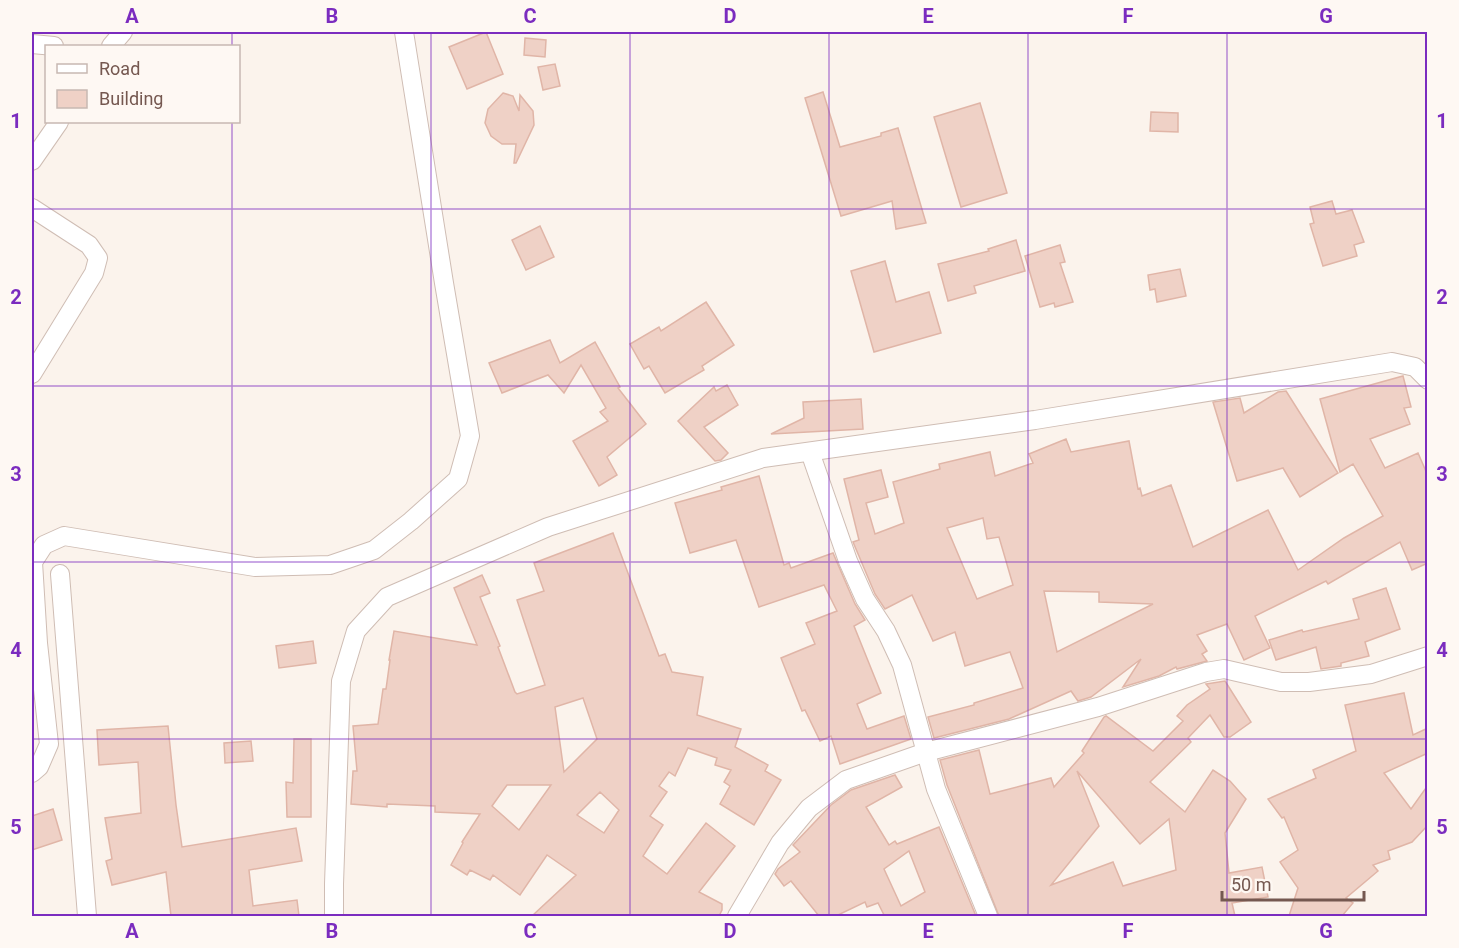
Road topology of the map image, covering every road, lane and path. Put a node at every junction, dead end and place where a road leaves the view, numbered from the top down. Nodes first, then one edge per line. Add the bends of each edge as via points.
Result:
1 (123, 32) edge
2 (404, 32) edge
3 (112, 45) edge
4 (58, 123) edge
5 (32, 161) edge
6 (32, 208) edge
7 (32, 374) edge
8 (1428, 380) edge
9 (810, 452) junction
10 (60, 574) dead end
11 (1428, 656) edge
12 (926, 752) junction
13 (32, 773) edge
14 (87, 916) edge
15 (334, 916) edge
16 (737, 916) edge
17 (988, 916) edge

1 - 3 street
2 - 13 street via 470,436 458,479 374,550 330,565 255,567 64,536 44,545 33,562 49,744 39,767
4 - 5 street
6 - 7 street via 89,245 98,258 94,273
8 - 9 street via 1415,367 1392,362
9 - 12 street via 848,561 902,666
9 - 15 street via 763,458 548,526 387,597 356,631 341,681
10 - 14 street
11 - 12 street via 1371,674 1309,682 1281,682 1224,669 1206,672 1098,707
12 - 16 street via 846,780 809,808 780,843
12 - 17 street via 936,789

